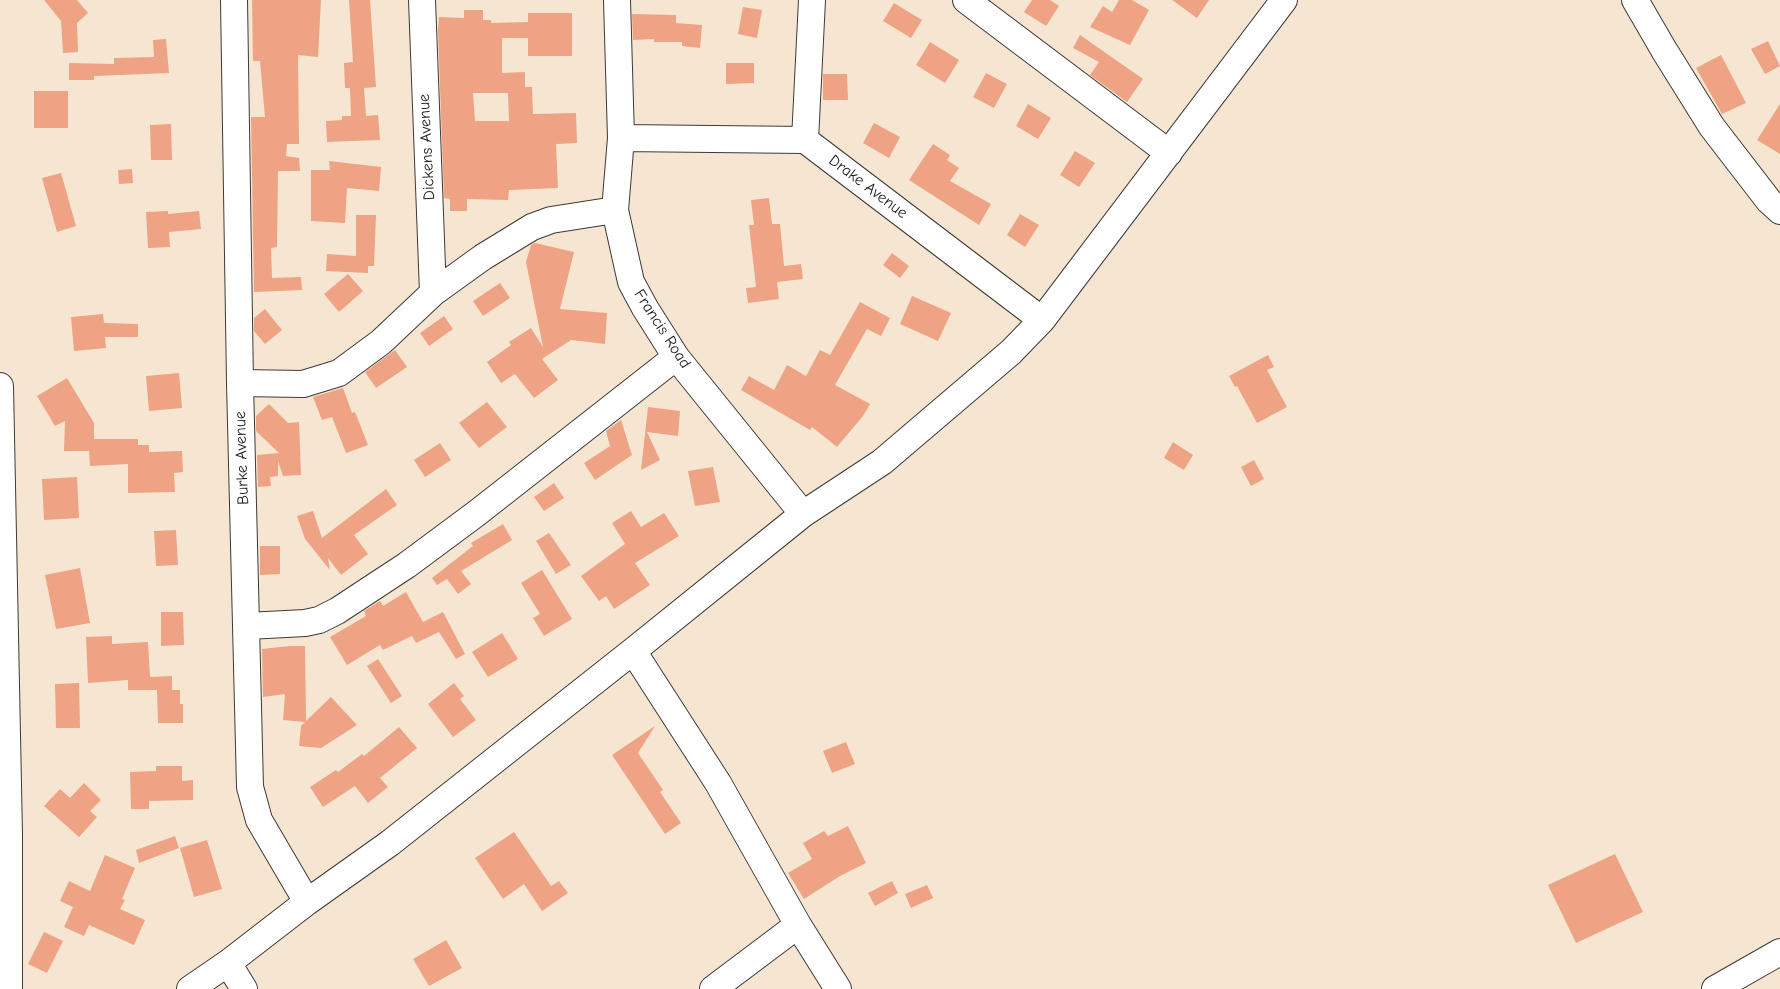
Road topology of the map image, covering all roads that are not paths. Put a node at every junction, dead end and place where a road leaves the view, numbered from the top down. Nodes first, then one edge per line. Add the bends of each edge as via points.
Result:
1 (234, 0) edge
2 (422, 0) edge
3 (617, 0) edge
4 (812, 0) edge
5 (966, 0) edge
6 (1284, 0) edge
7 (1635, 0) edge
8 (621, 138) junction
9 (805, 140) junction
10 (1169, 153) junction
11 (615, 210) junction
12 (1780, 210) edge
13 (434, 293) junction
14 (1042, 320) junction
15 (676, 357) junction
16 (240, 383) junction
17 (0, 386) edge
18 (803, 514) junction
19 (247, 626) junction
20 (633, 651) junction
21 (4, 835) edge
22 (307, 902) junction
23 (798, 925) junction
24 (1780, 952) edge
25 (228, 963) junction
26 (9, 989) edge
27 (190, 989) edge
28 (244, 989) edge
29 (712, 989) edge
30 (838, 989) edge
31 (1715, 989) edge

1 - 16 street, Burke Avenue
2 - 13 street, Dickens Avenue
3 - 8 street, Francis Road
4 - 9 street
5 - 10 street
6 - 10 street
7 - 12 street via 1712,127
8 - 9 street
8 - 11 street, Francis Road
9 - 14 street, Drake Avenue
10 - 14 street
11 - 13 street via 551,220 532,227
11 - 15 street, Francis Road via 631,282
13 - 16 street via 381,342 339,373 303,384
14 - 18 street via 1011,352 882,462
15 - 18 street, Francis Road
15 - 19 street via 477,513 337,611 305,623
16 - 19 street, Burke Avenue
17 - 21 street
18 - 20 street
19 - 22 street, Burke Avenue via 250,787 254,806
20 - 22 street via 390,843
20 - 23 street via 718,783
21 - 26 street
22 - 25 street
23 - 29 street
23 - 30 street
24 - 31 street
25 - 27 street
25 - 28 street

